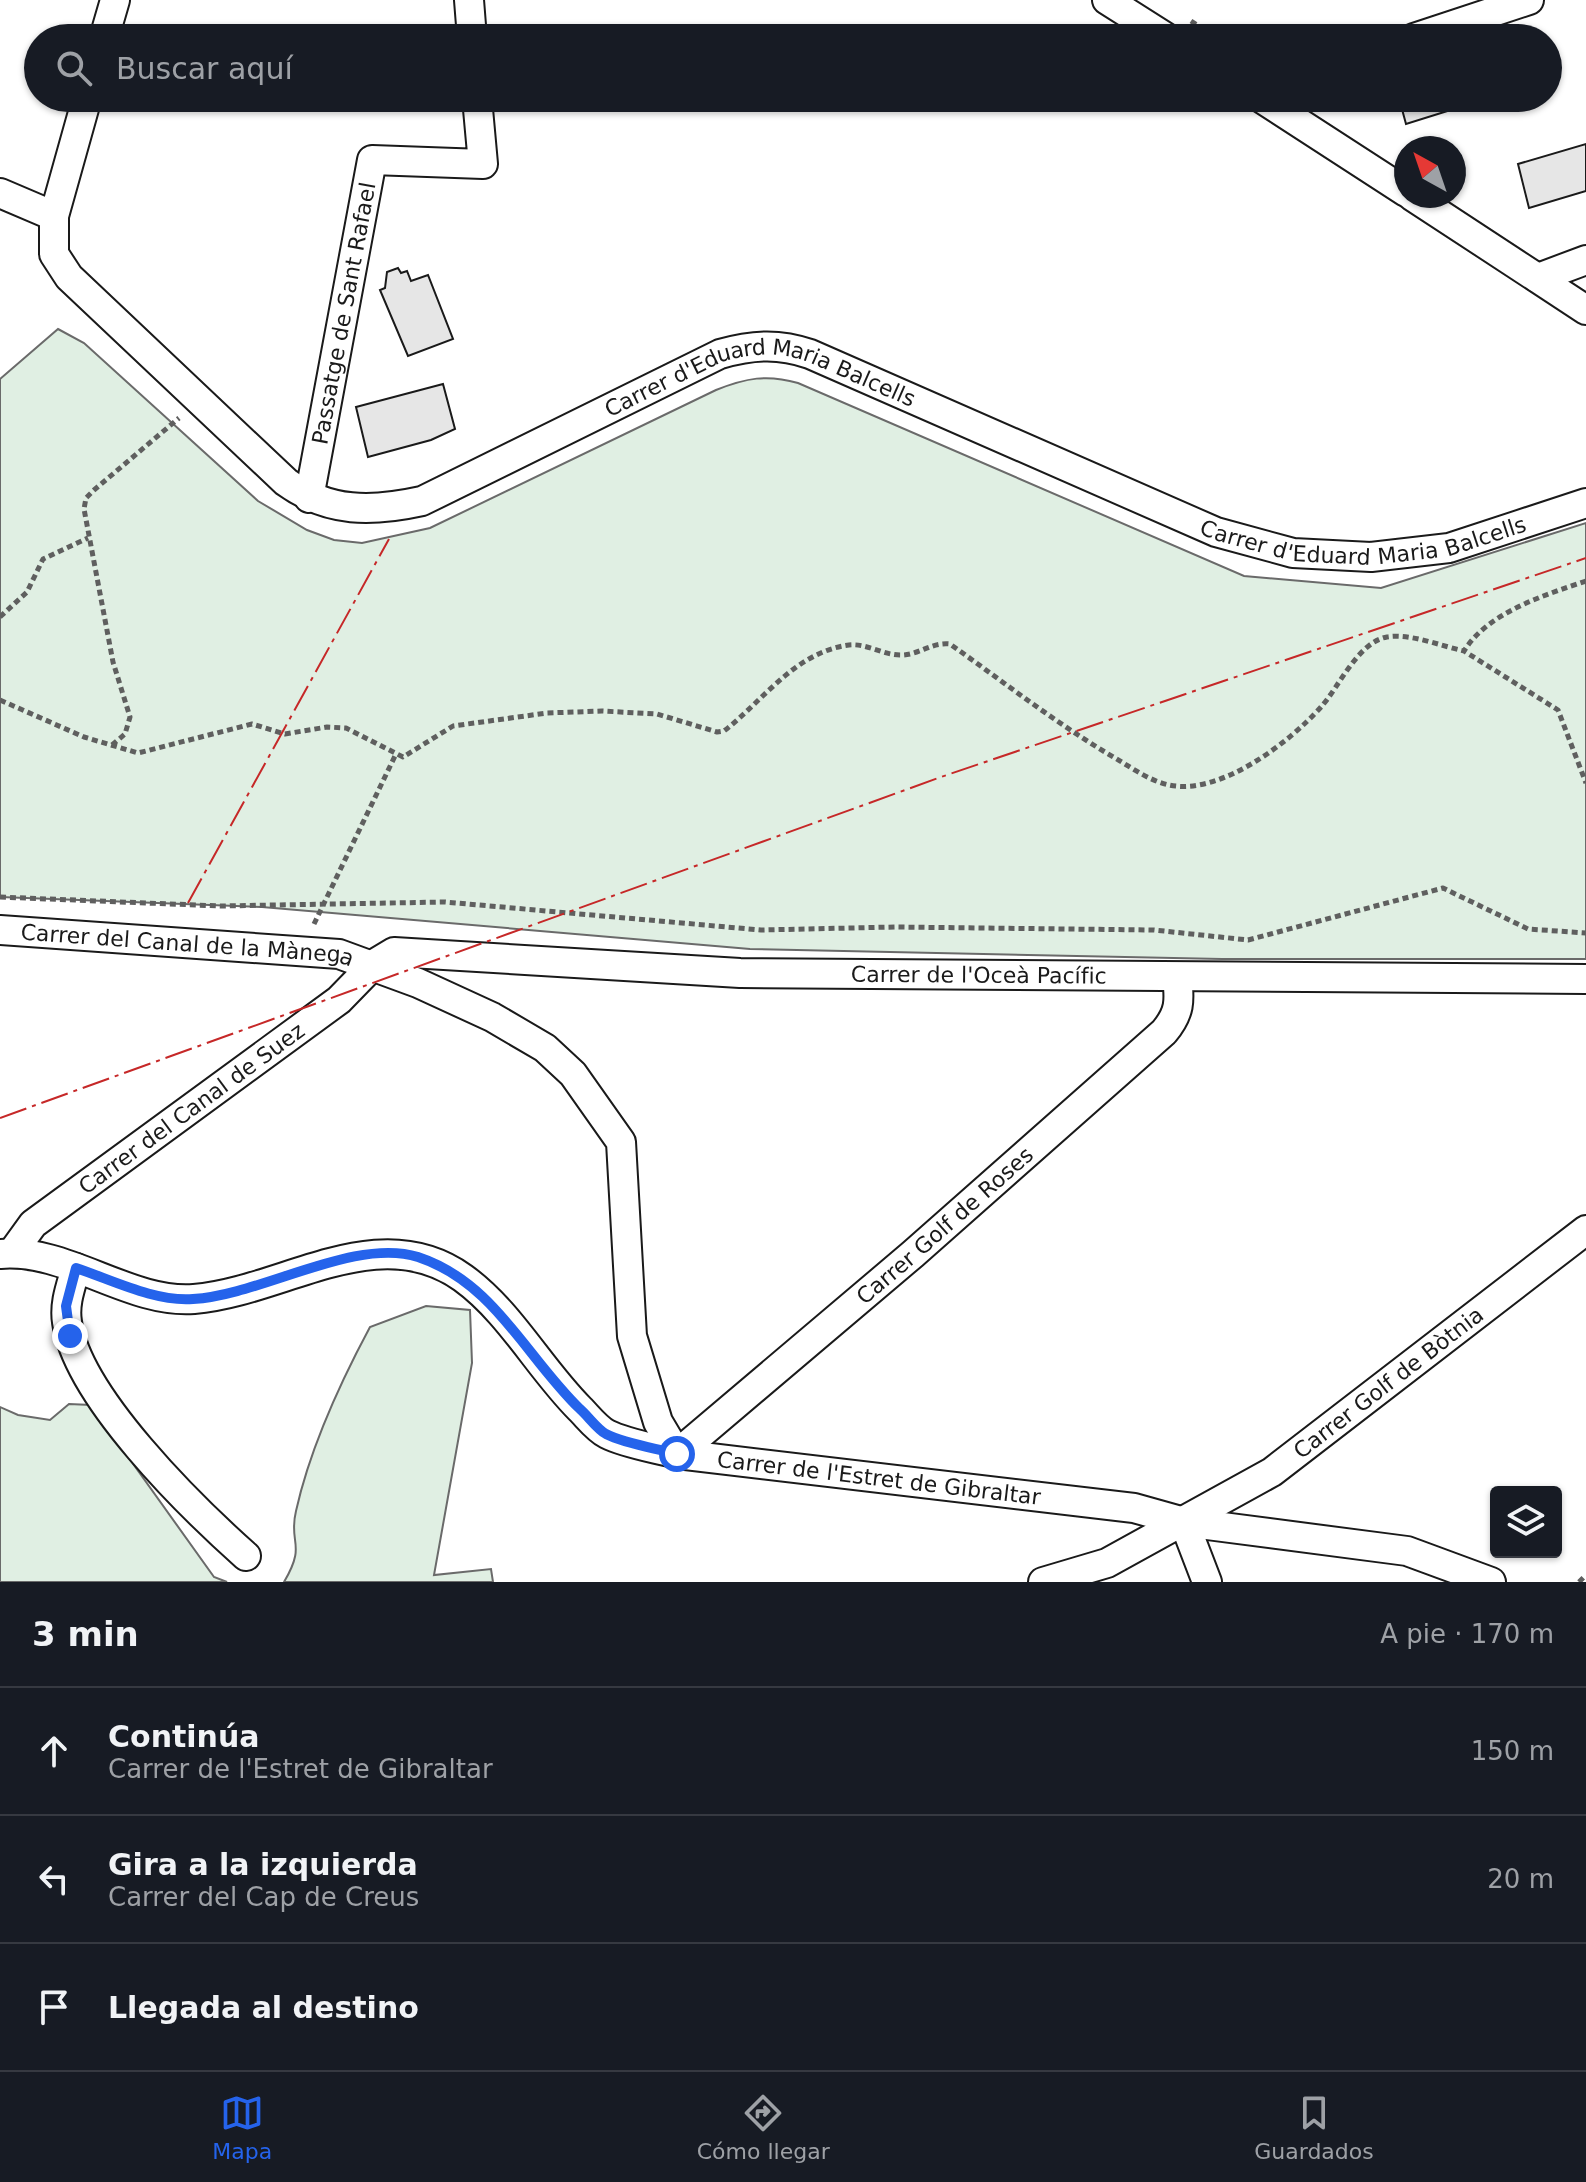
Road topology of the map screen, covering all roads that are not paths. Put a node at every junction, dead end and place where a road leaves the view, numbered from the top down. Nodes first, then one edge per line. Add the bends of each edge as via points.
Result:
1 (115, 0) edge
2 (469, 0) edge
3 (1107, 0) edge
4 (1529, 0) edge
5 (108, 24) edge
6 (471, 24) edge
7 (1145, 24) edge
8 (1456, 24) edge
9 (83, 112) edge
10 (478, 112) edge
11 (1283, 112) edge
12 (1394, 184) edge
13 (0, 193) edge
14 (1430, 208) edge
15 (54, 216) junction
16 (1586, 260) edge
17 (1538, 278) junction
18 (1586, 310) edge
19 (309, 498) junction
20 (1586, 503) edge
21 (0, 930) edge
22 (374, 964) junction
23 (1177, 977) junction
24 (1586, 979) edge
25 (1586, 1230) edge
26 (6, 1254) edge
27 (76, 1268) junction
28 (677, 1454) junction
29 (1184, 1522) junction
30 (246, 1556) dead end
31 (1043, 1582) edge
32 (1207, 1582) edge
33 (1491, 1582) edge

1 - 5 street
2 - 6 street
3 - 7 street
4 - 8 street
9 - 15 street, Carrer d'Eduard Maria Balcells
10 - 19 street, Passatge de Sant Rafael via 483,164 372,160
11 - 12 street
13 - 15 street
14 - 17 street
15 - 19 street, Carrer d'Eduard Maria Balcells via 54,254 69,277
16 - 17 street
17 - 18 street
19 - 20 street, Carrer d'Eduard Maria Balcells via 373,510 422,501 720,354 762,345 810,354 1216,532 1293,553 1371,557 1449,548
21 - 22 street, Carrer del Canal de la Mànega via 301,949
22 - 23 street, Carrer de l'Oceà Pacífic via 394,952 740,973
22 - 26 street, Carrer del Canal de Suez via 339,1000 33,1224
22 - 28 street, Carrer del Canal de la Mànega via 492,1017 545,1048 607,1118 621,1142 632,1336 658,1422
23 - 24 street, Carrer de l'Oceà Pacífic
23 - 28 street, Carrer Golf de Roses via 1180,1004 1175,1019 1154,1041
25 - 29 street, Carrer Golf de Bòtnia via 1272,1472
26 - 27 street, Carrer de l'Estret de Gibraltar
27 - 28 street, Carrer de l'Estret de Gibraltar via 192,1300 370,1253 417,1257 463,1278 506,1319 563,1393 605,1434
27 - 30 street via 67,1323 83,1366 166,1480
28 - 29 street, Carrer de l'Estret de Gibraltar via 1134,1508
29 - 31 street, Carrer Golf de Bòtnia via 1107,1563
29 - 32 street
29 - 33 street, Carrer de l'Estret de Gibraltar via 1407,1551

